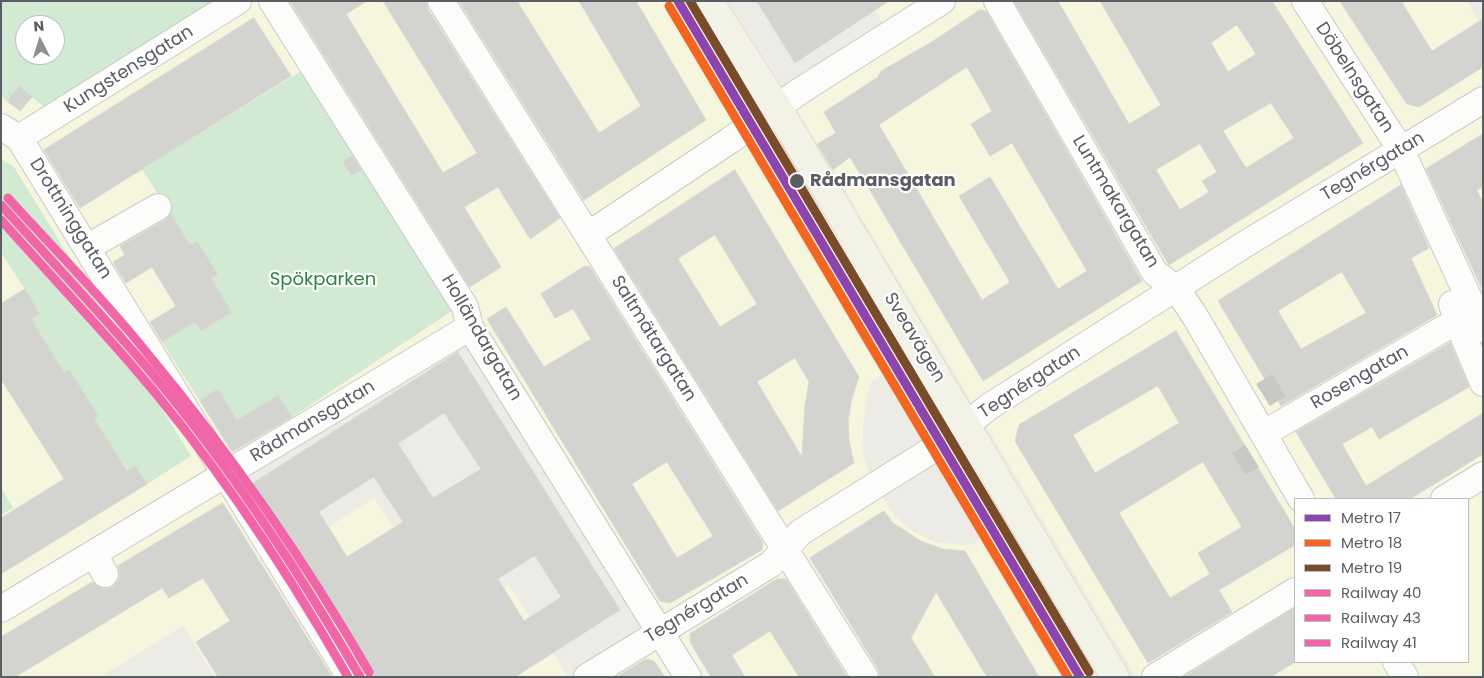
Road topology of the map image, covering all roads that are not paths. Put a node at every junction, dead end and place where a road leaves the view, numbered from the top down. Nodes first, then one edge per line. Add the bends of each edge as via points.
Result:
1 (238, 1) edge
2 (272, 1) edge
3 (441, 1) edge
4 (683, 1) edge
5 (709, 1) edge
6 (942, 1) edge
7 (997, 1) edge
8 (1305, 1) edge
9 (1483, 100) edge
10 (777, 107) junction
11 (754, 124) junction
12 (10, 133) edge
13 (1401, 150) junction
14 (158, 208) dead end
15 (588, 235) junction
16 (88, 247) junction
17 (1452, 264) junction
18 (1177, 289) junction
19 (1457, 321) junction
20 (470, 327) junction
21 (1483, 330) edge
22 (1483, 383) edge
23 (967, 426) junction
24 (944, 443) junction
25 (1262, 446) junction
26 (1483, 475) edge
27 (225, 476) junction
28 (1300, 498) edge
29 (1446, 498) edge
30 (786, 550) junction
31 (1294, 592) edge
32 (1, 609) edge
33 (660, 631) junction
34 (1397, 663) edge
35 (350, 677) edge
36 (587, 677) edge
37 (688, 677) edge
38 (865, 677) edge
39 (1078, 677) edge
40 (1115, 677) edge
41 (1155, 677) edge
42 (1405, 677) edge

1 - 12 street, Kungstensgatan
2 - 20 street, Holländargatan via 465,307
3 - 15 street, Saltmätargatan via 489,63
4 - 11 main road, Sveavägen
5 - 10 main road, Sveavägen
6 - 10 street
7 - 18 street, Luntmakargatan via 1155,273
8 - 13 street, Döbelnsgatan
9 - 13 street, Tegnérgatan
10 - 11 street
10 - 23 main road, Sveavägen
11 - 15 street
11 - 24 main road, Sveavägen
12 - 16 street, Drottninggatan
13 - 17 street, Döbelnsgatan
13 - 18 street, Tegnérgatan
14 - 16 street
15 - 30 street, Saltmätargatan
16 - 27 street, Drottninggatan
17 - 19 street via 1448,287
17 - 21 street, Döbelnsgatan
18 - 23 street, Tegnérgatan via 990,406
18 - 25 street, Luntmakargatan via 1255,400
19 - 22 street
19 - 25 street, Rosengatan
20 - 27 street, Rådmansgatan
20 - 33 street, Holländargatan
23 - 24 street, Tegnérgatan
23 - 40 main road, Sveavägen
24 - 30 street, Tegnérgatan via 801,532
24 - 39 main road, Sveavägen
25 - 28 street, Luntmakargatan
26 - 29 street
27 - 32 street, Rådmansgatan via 99,564
27 - 35 street, Drottninggatan
30 - 33 street, Tegnérgatan via 771,564
30 - 38 street, Saltmätargatan
31 - 41 street
33 - 36 street, Tegnérgatan
33 - 37 street, Holländargatan
34 - 42 street

